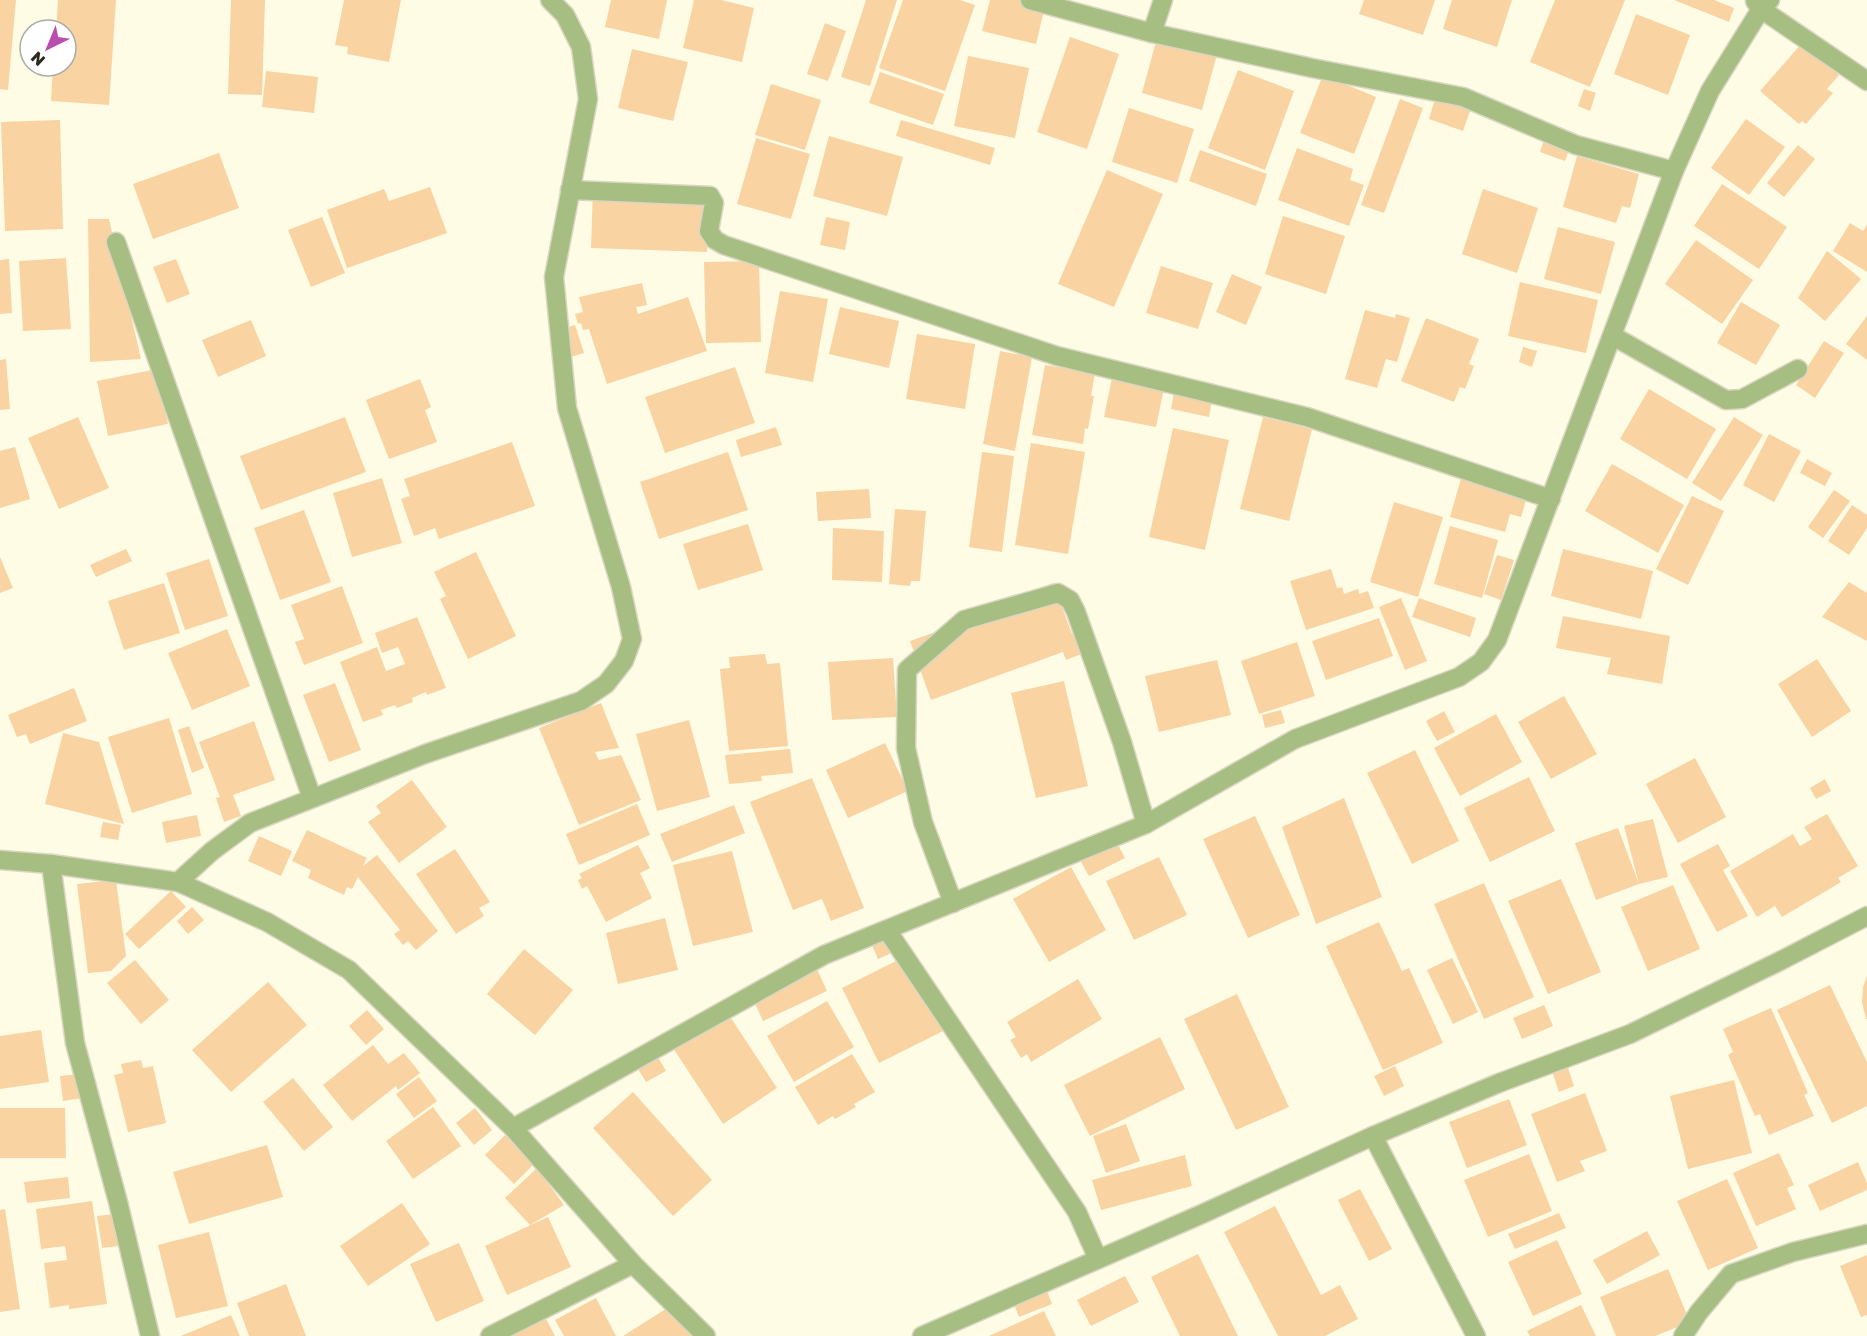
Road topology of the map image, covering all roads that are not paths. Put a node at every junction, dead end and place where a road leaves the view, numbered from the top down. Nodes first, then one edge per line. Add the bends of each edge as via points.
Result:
1 (550, 0) edge
2 (1030, 0) edge
3 (1163, 0) edge
4 (1762, 3) edge
5 (1152, 33) junction
6 (1867, 81) edge
7 (1674, 171) junction
8 (570, 190) junction
9 (116, 242) dead end
10 (1613, 336) junction
11 (1798, 369) dead end
12 (1551, 500) junction
13 (312, 798) junction
14 (1146, 824) junction
15 (0, 861) edge
16 (51, 864) junction
17 (178, 882) junction
18 (953, 903) junction
19 (1867, 916) edge
20 (887, 930) junction
21 (513, 1128) junction
22 (1373, 1136) junction
23 (1867, 1234) edge
24 (1098, 1259) junction
25 (633, 1264) junction
26 (150, 1336) edge
27 (490, 1336) edge
28 (706, 1336) edge
29 (922, 1336) edge
30 (1476, 1336) edge
31 (1683, 1336) edge

1 - 8 street via 565,15 581,47 588,99
2 - 5 street
3 - 5 street
4 - 6 street
4 - 7 street via 1710,91
5 - 7 street via 1462,97 1576,145
7 - 10 street
8 - 12 street via 710,196 714,203 709,231 724,245 1057,356 1307,417
8 - 13 street via 554,277 567,408 621,587 632,639 624,661 606,684 581,701 425,754
9 - 13 street
10 - 11 street via 1726,400 1742,399
10 - 12 street
12 - 14 street via 1497,640 1481,662 1459,677 1295,739
13 - 17 street via 250,823
14 - 18 street
14 - 18 street via 1122,742 1070,600 1058,593 964,620 907,670 906,748 923,822
15 - 16 street
16 - 17 street
16 - 26 street via 75,1042
17 - 21 street via 267,922 349,970
18 - 20 street
19 - 22 street via 1630,1034
20 - 21 street via 824,955
20 - 24 street via 1077,1212
21 - 25 street
22 - 24 street
22 - 30 street
23 - 31 street via 1793,1252 1731,1274
24 - 29 street
25 - 27 street
25 - 28 street

